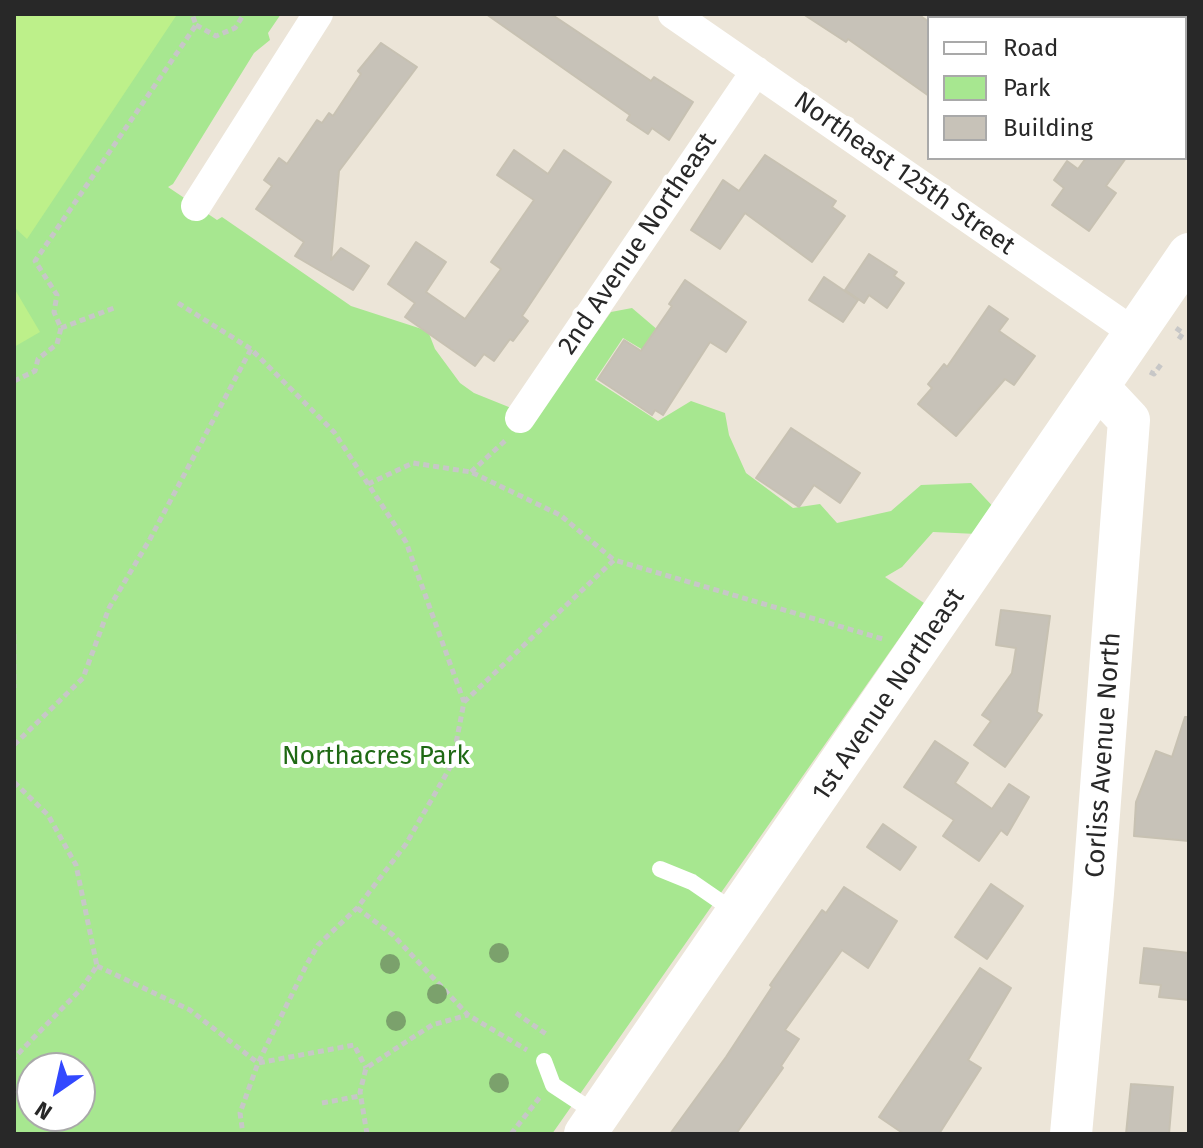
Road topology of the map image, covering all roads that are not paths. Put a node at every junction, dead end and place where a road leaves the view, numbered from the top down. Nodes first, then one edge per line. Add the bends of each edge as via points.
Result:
1 (318, 14) edge
2 (673, 14) edge
3 (756, 71) junction
4 (196, 206) dead end
5 (1184, 270) edge
6 (1149, 348) junction
7 (1099, 388) junction
8 (520, 418) road end
9 (660, 869) dead end
10 (738, 914) junction
11 (544, 1061) road end
12 (591, 1125) edge
13 (1071, 1134) edge

1 - 4 street
2 - 3 street, Northeast 125th Street
3 - 6 street, Northeast 125th Street
3 - 8 street, 2nd Avenue Northeast
5 - 6 street, 1st Avenue Northeast
6 - 7 street, 1st Avenue Northeast
7 - 10 street, 1st Avenue Northeast
7 - 13 street, Corliss Avenue North via 1129,420
9 - 10 lane via 692,882
10 - 12 street, 1st Avenue Northeast
11 - 12 lane via 553,1085

